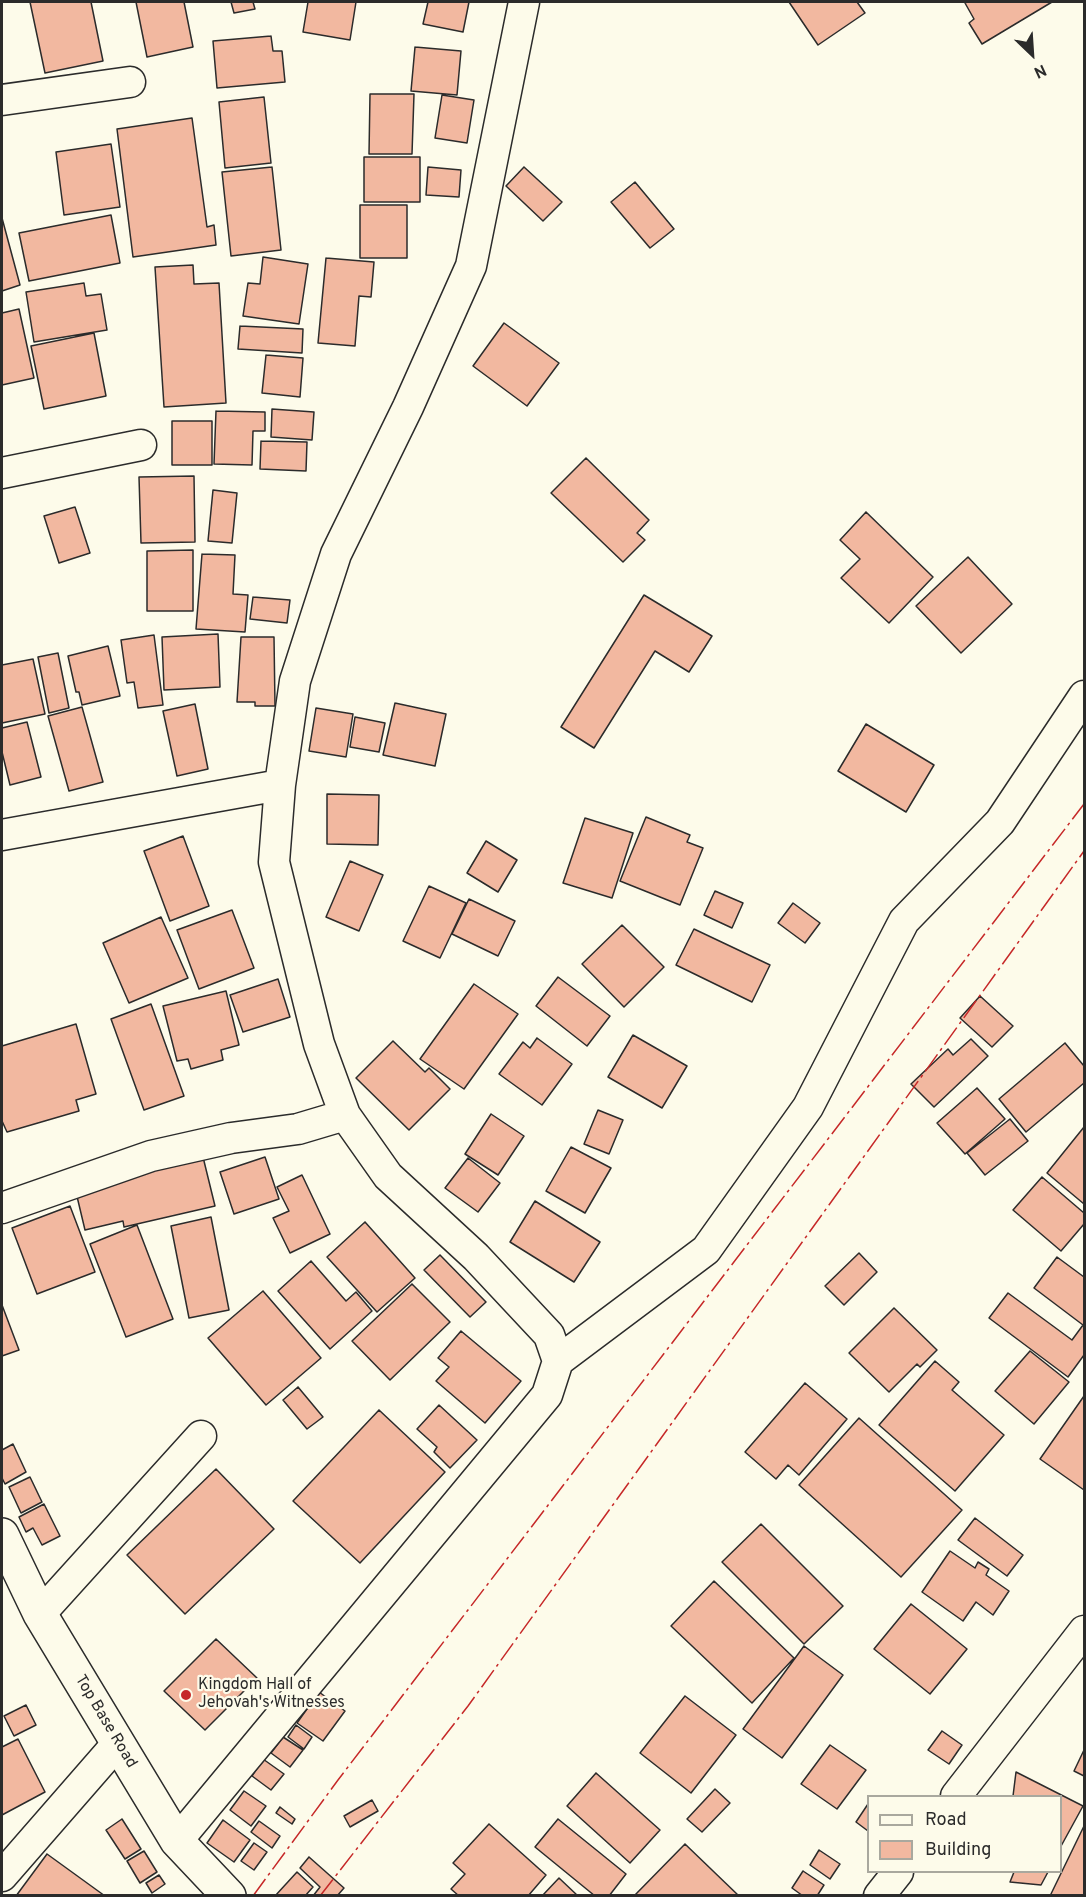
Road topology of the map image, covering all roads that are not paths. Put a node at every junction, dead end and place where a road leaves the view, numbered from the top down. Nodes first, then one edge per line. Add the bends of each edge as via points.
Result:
1 (524, 2) edge
2 (130, 82) dead end
3 (2, 100) edge
4 (141, 445) dead end
5 (2, 473) edge
6 (1084, 696) edge
7 (280, 785) junction
8 (2, 835) edge
9 (345, 1115) junction
10 (2, 1208) edge
11 (558, 1361) junction
12 (201, 1436) dead end
13 (2, 1535) edge
14 (40, 1614) junction
15 (1084, 1630) edge
16 (117, 1744) junction
17 (958, 1795) edge
18 (177, 1841) junction
19 (897, 1873) edge
20 (2, 1876) edge
21 (229, 1896) edge
22 (879, 1896) edge

1 - 7 street via 471,266 336,554 295,681
2 - 3 street
4 - 5 street
6 - 11 street via 1000,822 904,921 808,1107 706,1250
7 - 8 street
7 - 9 street via 274,862 319,1044
9 - 10 street via 298,1129 231,1138 150,1156
9 - 11 street via 388,1176 476,1257 549,1335
11 - 18 street via 547,1395
12 - 14 street
13 - 14 street, Top Base Road
14 - 16 street, Top Base Road
15 - 17 street
16 - 18 street, Top Base Road
16 - 20 street
18 - 21 street, Top Base Road
19 - 22 street

